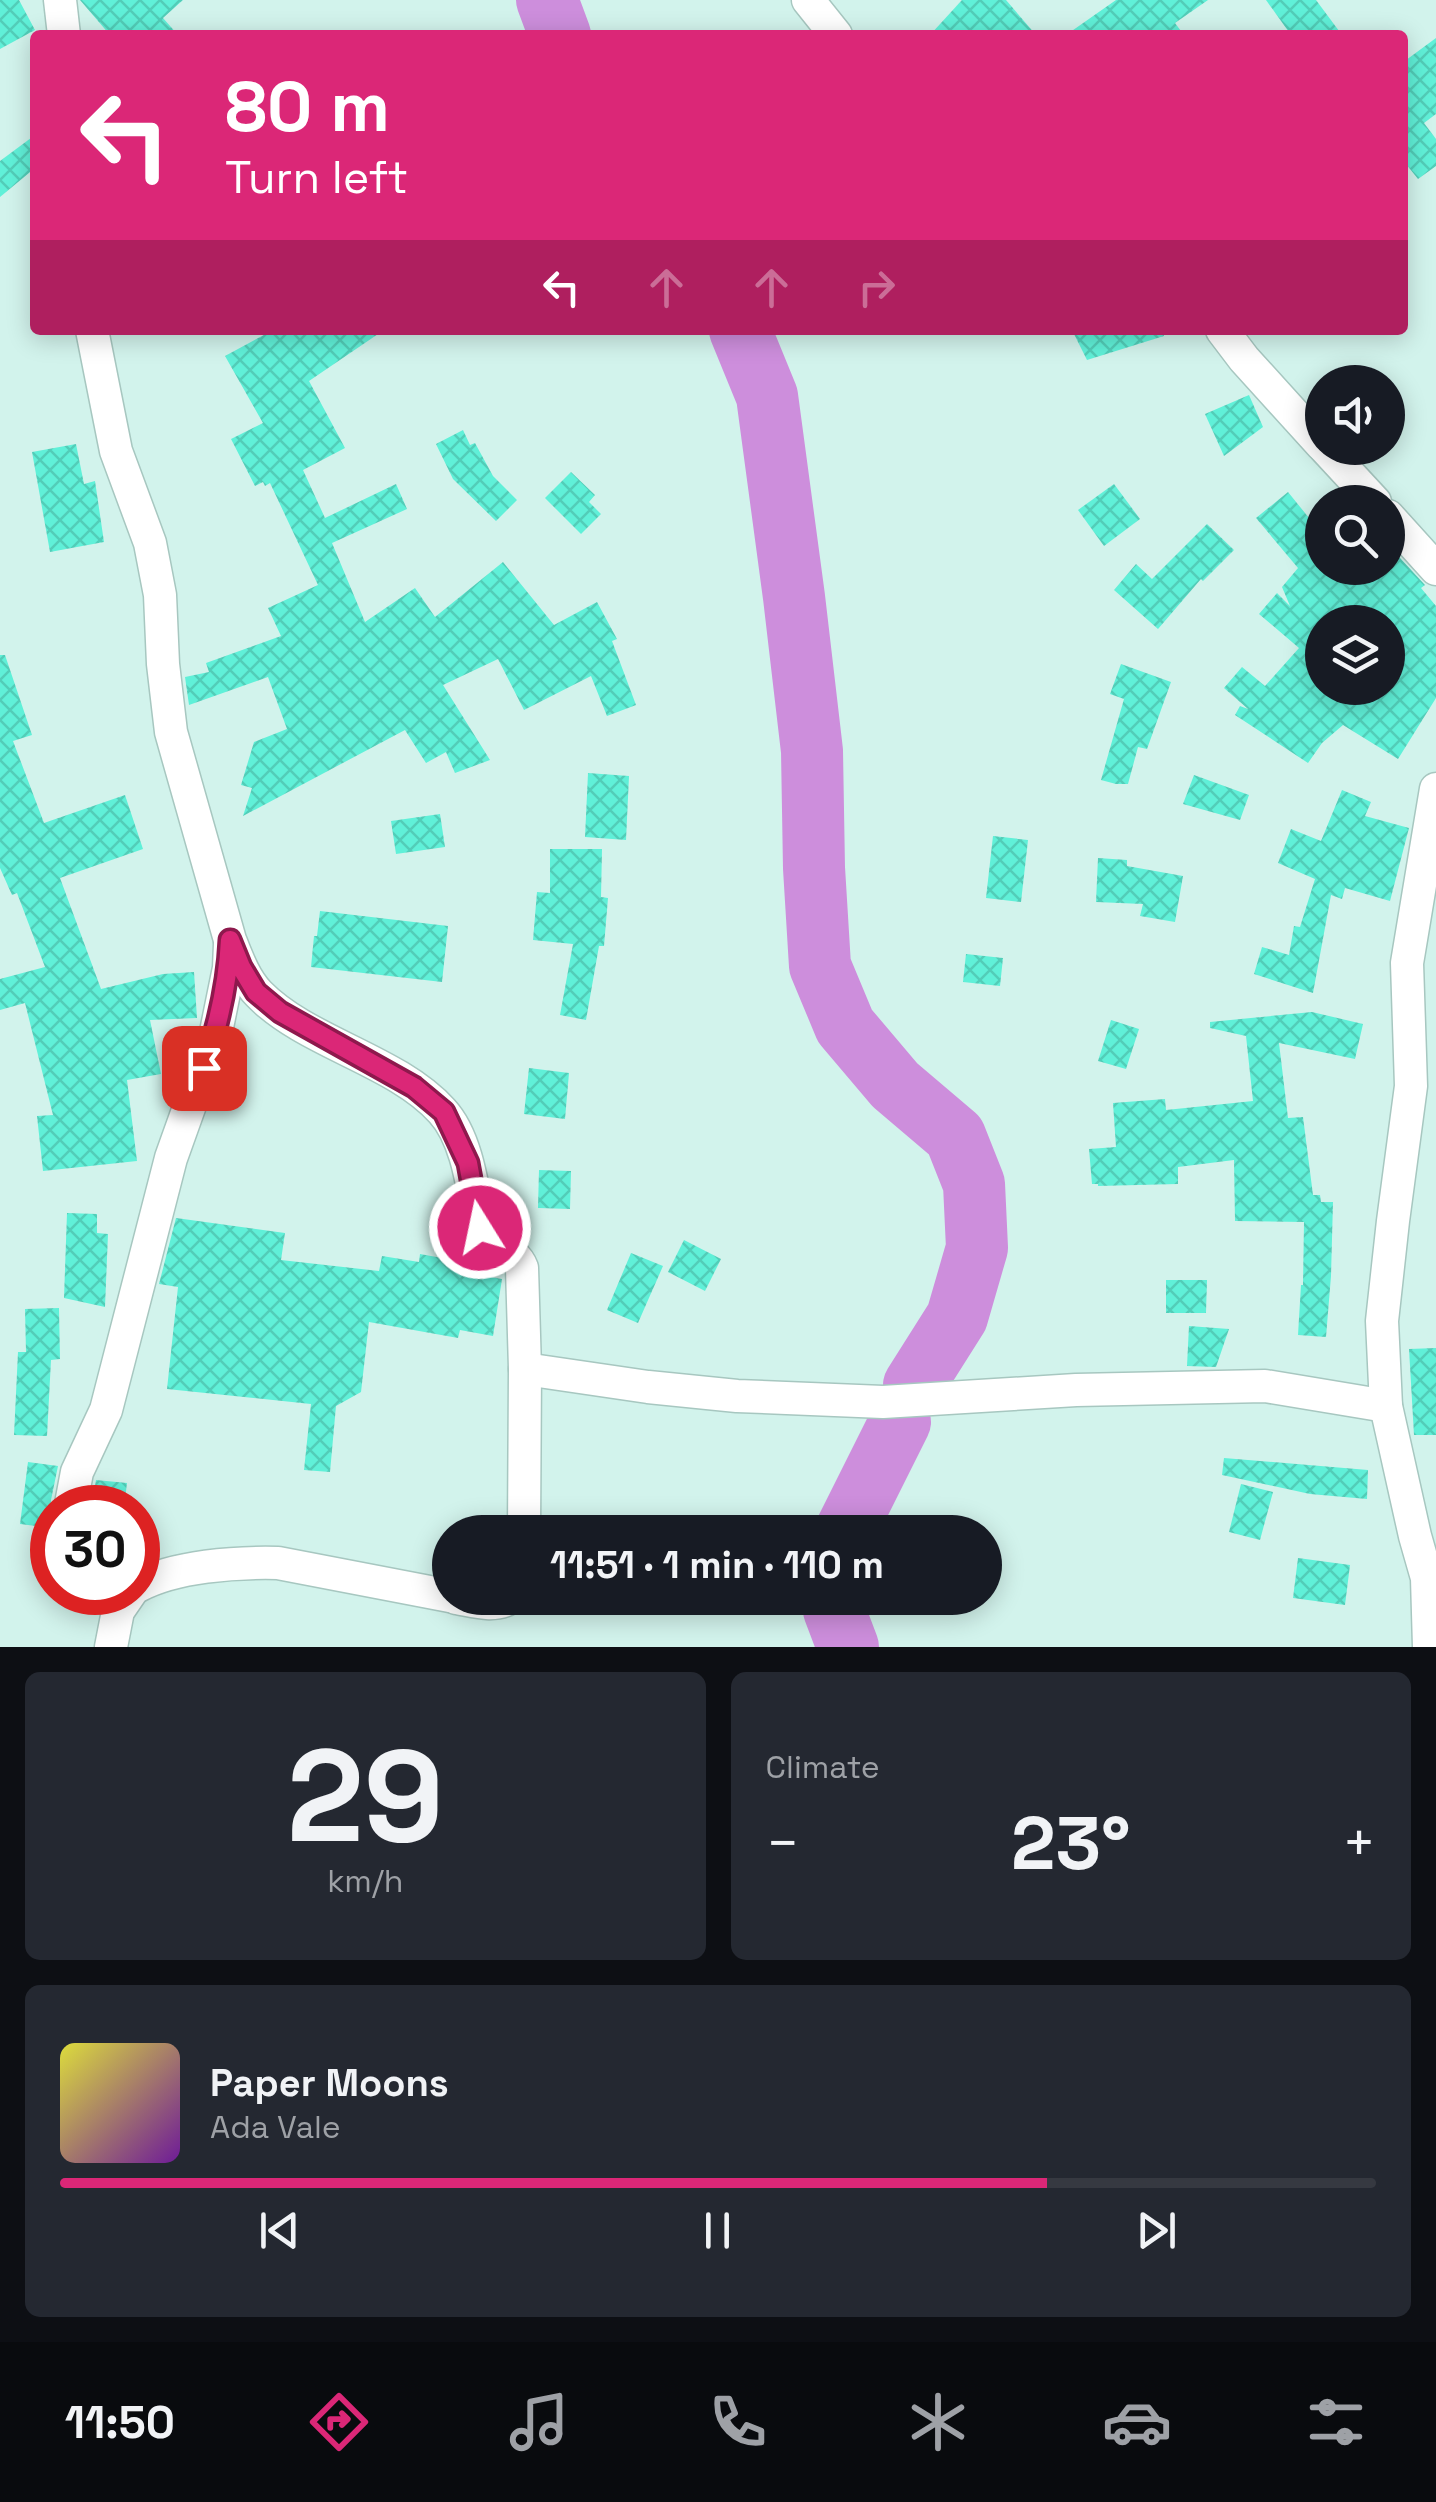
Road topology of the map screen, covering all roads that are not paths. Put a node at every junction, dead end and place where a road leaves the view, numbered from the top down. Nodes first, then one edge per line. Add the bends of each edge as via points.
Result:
1 (60, 0) edge
2 (808, 0) edge
3 (63, 30) edge
4 (832, 30) edge
5 (93, 335) edge
6 (1226, 335) edge
7 (1305, 426) edge
8 (1341, 465) edge
9 (1360, 485) edge
10 (1405, 534) edge
11 (1436, 568) edge
12 (1436, 789) edge
13 (230, 940) junction
14 (525, 1369) junction
15 (1386, 1406) junction
16 (75, 1485) edge
17 (524, 1515) edge
18 (160, 1577) edge
19 (432, 1593) edge
20 (117, 1615) edge
21 (111, 1647) edge
22 (1429, 1647) edge

1 - 3 street
2 - 4 street
5 - 13 street via 116,451 154,560 171,732
6 - 7 street
8 - 9 street
10 - 11 street
12 - 15 street via 1406,963 1411,1086 1382,1322
13 - 14 street via 256,992 280,1012 414,1087 444,1112 468,1163 483,1237 518,1258 522,1268
13 - 16 street via 216,1032 171,1158 106,1410
14 - 15 street via 648,1387 828,1400 1265,1386
14 - 17 street
15 - 22 street via 1427,1578
18 - 19 street via 278,1563
20 - 21 street

